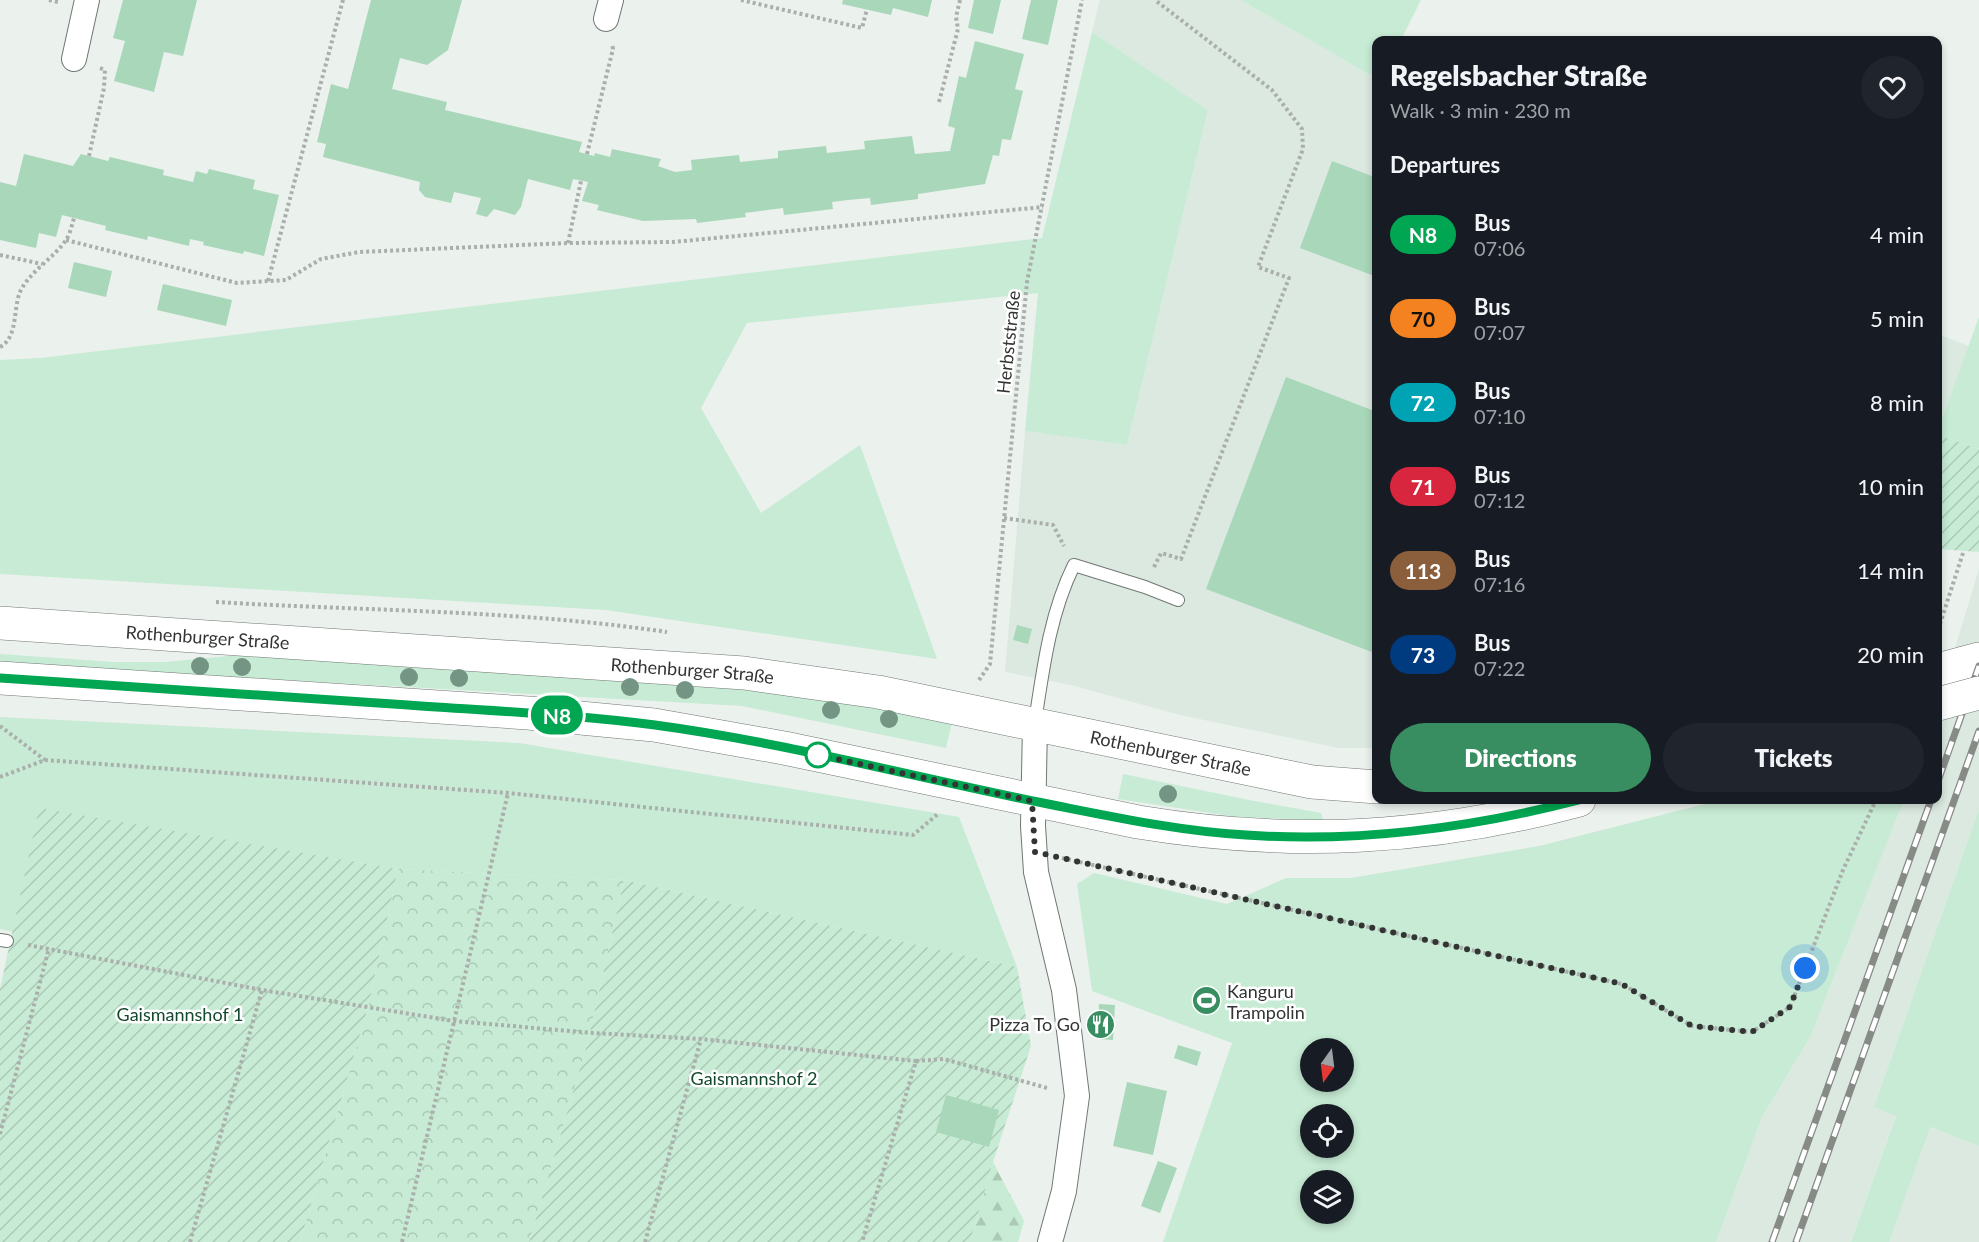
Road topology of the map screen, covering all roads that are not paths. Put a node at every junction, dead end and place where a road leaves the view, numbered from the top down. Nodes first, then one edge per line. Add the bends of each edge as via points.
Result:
1 (87, 0) edge
2 (74, 58) road end
3 (1179, 600) dead end
4 (0, 624) edge
5 (1979, 659) edge
6 (1942, 669) edge
7 (0, 678) edge
8 (1979, 693) edge
9 (1942, 703) edge
10 (1035, 724) junction
11 (1372, 787) edge
12 (1032, 801) junction
13 (1562, 804) edge
14 (1050, 1242) edge

1 - 2 street
3 - 10 lane via 1074,566 1056,612
4 - 10 main road, Rothenburger Straße via 734,672 878,692
5 - 6 main road
7 - 12 main road via 612,720 693,730
8 - 9 main road, bridge
10 - 11 main road, Rothenburger Straße via 1312,782
10 - 12 street
12 - 13 main road via 1197,831 1308,838 1436,830
12 - 14 street via 1036,872 1064,990 1077,1096 1064,1191

